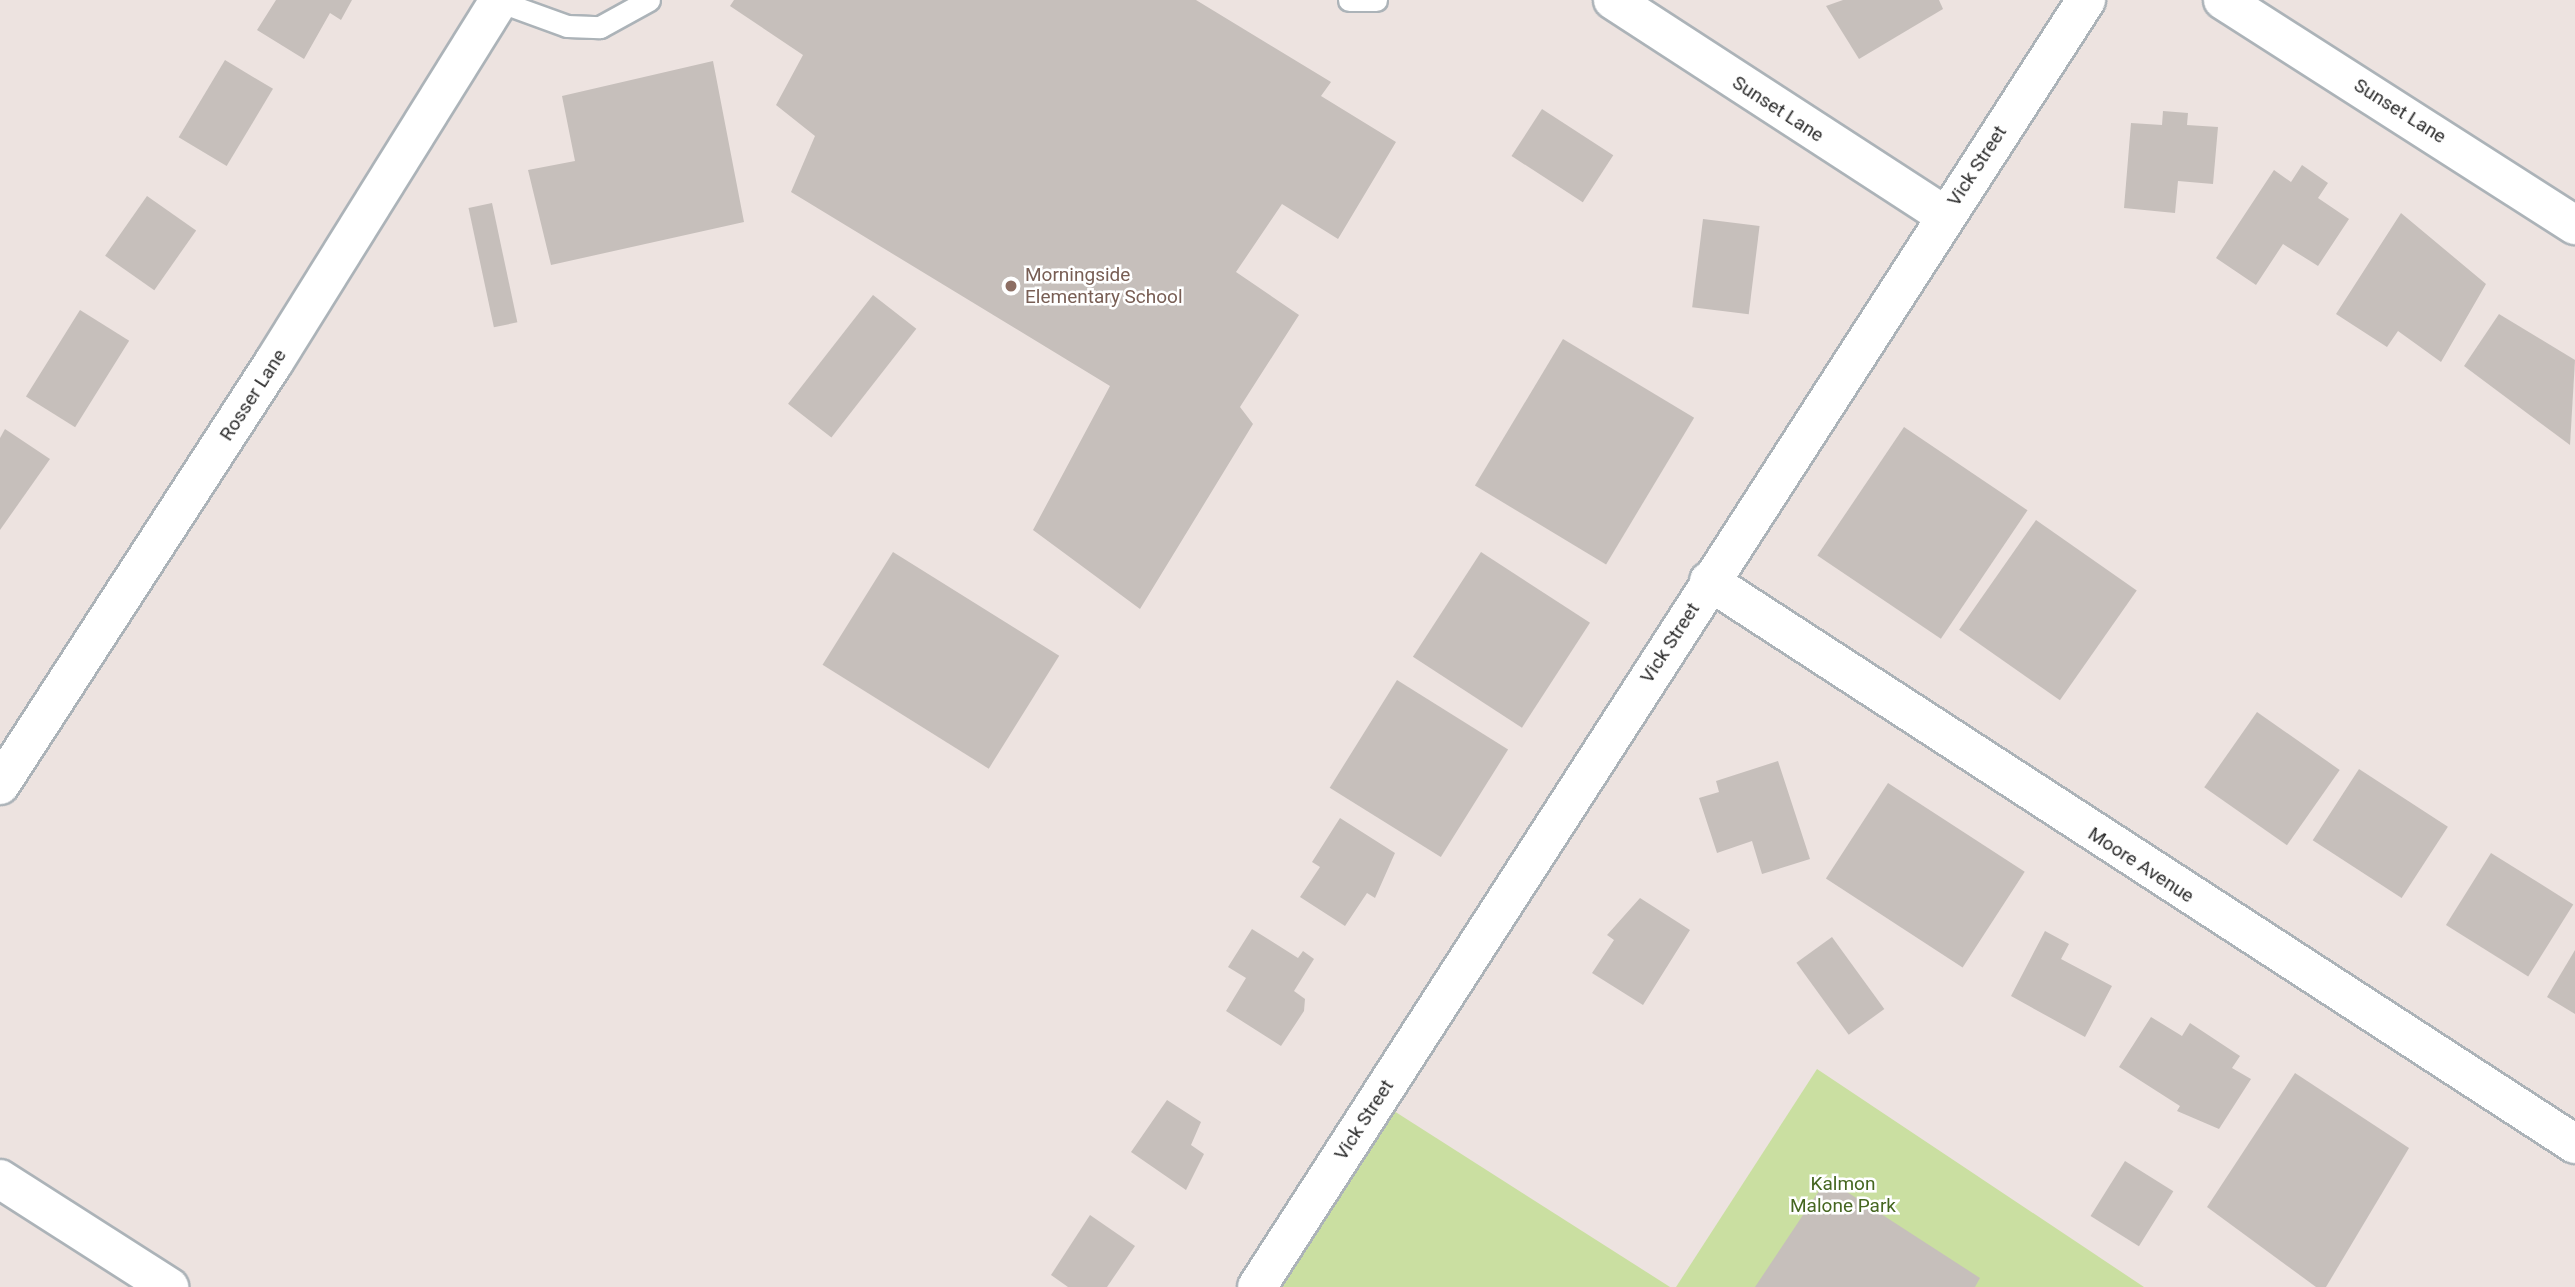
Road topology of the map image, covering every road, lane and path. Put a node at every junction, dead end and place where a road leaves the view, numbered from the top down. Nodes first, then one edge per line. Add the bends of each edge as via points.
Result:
1 (498, 0) edge
2 (649, 0) edge
3 (1349, 0) edge
4 (1376, 0) edge
5 (1613, 0) edge
6 (2085, 0) edge
7 (2223, 0) edge
8 (1945, 215) junction
9 (2575, 225) edge
10 (1709, 581) junction
11 (0, 785) edge
12 (2575, 1144) edge
13 (0, 1179) edge
14 (169, 1287) edge
15 (1257, 1287) edge

1 - 2 lane via 567,26 600,27
1 - 11 street, Rosser Lane via 274,362
3 - 4 lane
5 - 8 street, Sunset Lane
6 - 8 street, Vick Street
7 - 9 street, Sunset Lane
8 - 10 street, Vick Street
10 - 12 street, Moore Avenue
10 - 15 street, Vick Street
13 - 14 street

